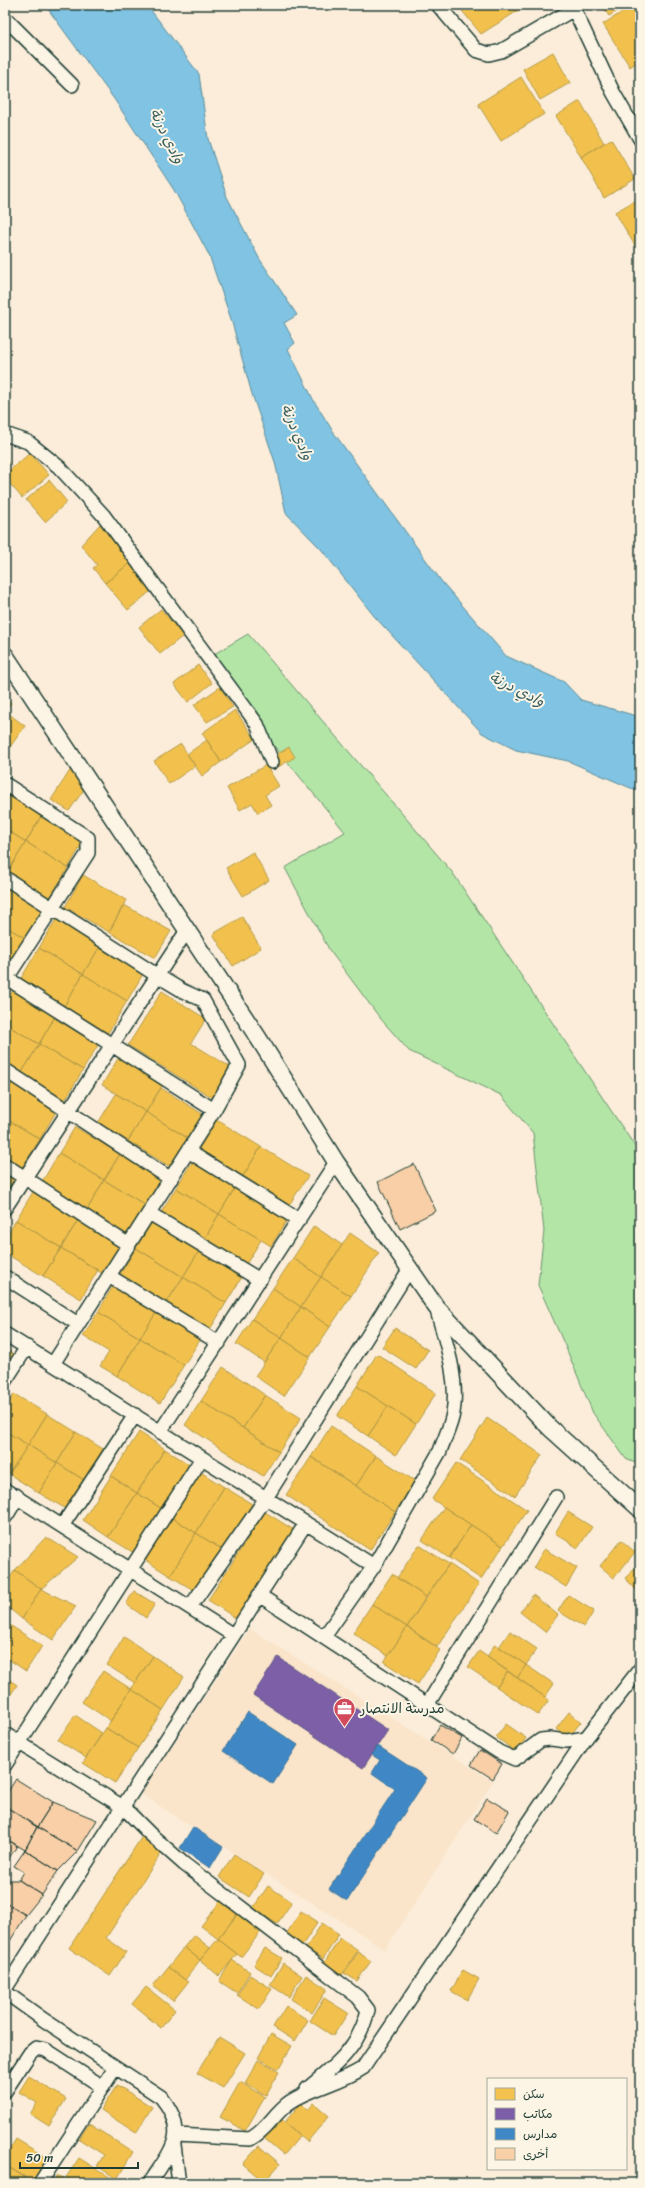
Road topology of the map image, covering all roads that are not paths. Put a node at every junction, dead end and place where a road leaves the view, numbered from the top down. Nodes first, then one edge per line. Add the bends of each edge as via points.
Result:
1 (438, 5) edge
2 (573, 7) edge
3 (5, 18) edge
4 (72, 84) dead end
5 (640, 139) edge
6 (5, 434) edge
7 (5, 655) edge
8 (272, 762) dead end
9 (5, 784) edge
10 (5, 878) edge
11 (51, 908) junction
12 (186, 932) junction
13 (158, 976) junction
14 (6, 979) edge
15 (112, 1045) junction
16 (5, 1070) edge
17 (69, 1110) junction
18 (214, 1110) junction
19 (188, 1151) junction
20 (336, 1162) junction
21 (5, 1165) edge
22 (25, 1178) junction
23 (171, 1179) junction
24 (5, 1208) edge
25 (149, 1213) junction
26 (299, 1220) junction
27 (129, 1245) junction
28 (409, 1270) junction
29 (109, 1276) junction
30 (5, 1277) edge
31 (260, 1280) junction
32 (436, 1307) junction
33 (78, 1324) junction
34 (5, 1334) edge
35 (219, 1343) junction
36 (26, 1347) junction
37 (53, 1364) junction
38 (5, 1381) edge
39 (135, 1415) junction
40 (160, 1432) junction
41 (202, 1458) junction
42 (11, 1493) edge
43 (556, 1497) dead end
44 (266, 1498) junction
45 (640, 1509) edge
46 (5, 1514) edge
47 (306, 1523) junction
48 (62, 1526) junction
49 (374, 1566) junction
50 (131, 1570) junction
51 (259, 1595) junction
52 (190, 1607) junction
53 (233, 1634) junction
54 (324, 1637) junction
55 (640, 1669) edge
56 (427, 1705) junction
57 (5, 1734) edge
58 (586, 1738) junction
59 (19, 1743) junction
60 (5, 1765) edge
61 (123, 1807) junction
62 (5, 1989) edge
63 (5, 1992) edge
64 (115, 2068) junction
65 (103, 2087) junction
66 (5, 2091) edge
67 (297, 2098) junction
68 (176, 2140) junction
69 (40, 2183) edge
70 (150, 2183) edge
71 (179, 2183) edge

1 - 2 street via 476,50 489,54 501,51
2 - 5 street via 613,92
3 - 4 street
6 - 8 street via 28,442 59,467 104,516 257,724
7 - 12 street
9 - 11 street via 88,838 88,853
10 - 11 street
11 - 13 street
11 - 14 street
12 - 13 street
12 - 20 street via 259,1039
13 - 15 street
13 - 18 street via 203,1000 239,1065
14 - 15 street
15 - 17 street
15 - 18 street
16 - 17 street
17 - 22 street
17 - 23 street
18 - 19 street
19 - 23 street
19 - 26 street
20 - 26 street
20 - 28 street
21 - 22 street
22 - 24 street
22 - 27 street
23 - 25 street
25 - 27 street
25 - 31 street
26 - 31 street
27 - 29 street
28 - 32 street
28 - 44 street
29 - 33 street
29 - 35 street
30 - 33 street
31 - 35 street
32 - 45 street via 550,1428
32 - 49 street via 448,1352 454,1389 453,1413 440,1451
33 - 37 street
34 - 36 street
35 - 40 street
36 - 37 street
36 - 38 street
37 - 39 street
39 - 40 street
39 - 48 street
40 - 41 street
41 - 44 street
41 - 50 street
42 - 46 street
42 - 48 street
43 - 56 street
44 - 47 street
44 - 52 street
47 - 49 street
47 - 51 street
48 - 50 street
49 - 54 street
50 - 52 street
50 - 59 street
51 - 53 street
51 - 54 street
52 - 53 street
53 - 61 street
54 - 56 street
55 - 58 street
56 - 58 street via 499,1752 515,1759 541,1740 567,1741
57 - 59 street
58 - 67 street via 363,2068 351,2076
59 - 60 street
59 - 61 street
61 - 62 street
61 - 67 street via 184,1864 358,1997 368,2010 365,2025 344,2058
63 - 64 street
64 - 65 street
64 - 68 street via 162,2097 176,2122
65 - 66 street via 46,2050 36,2048
65 - 69 street
67 - 68 street via 281,2109 260,2134 250,2139
68 - 70 street
68 - 71 street

